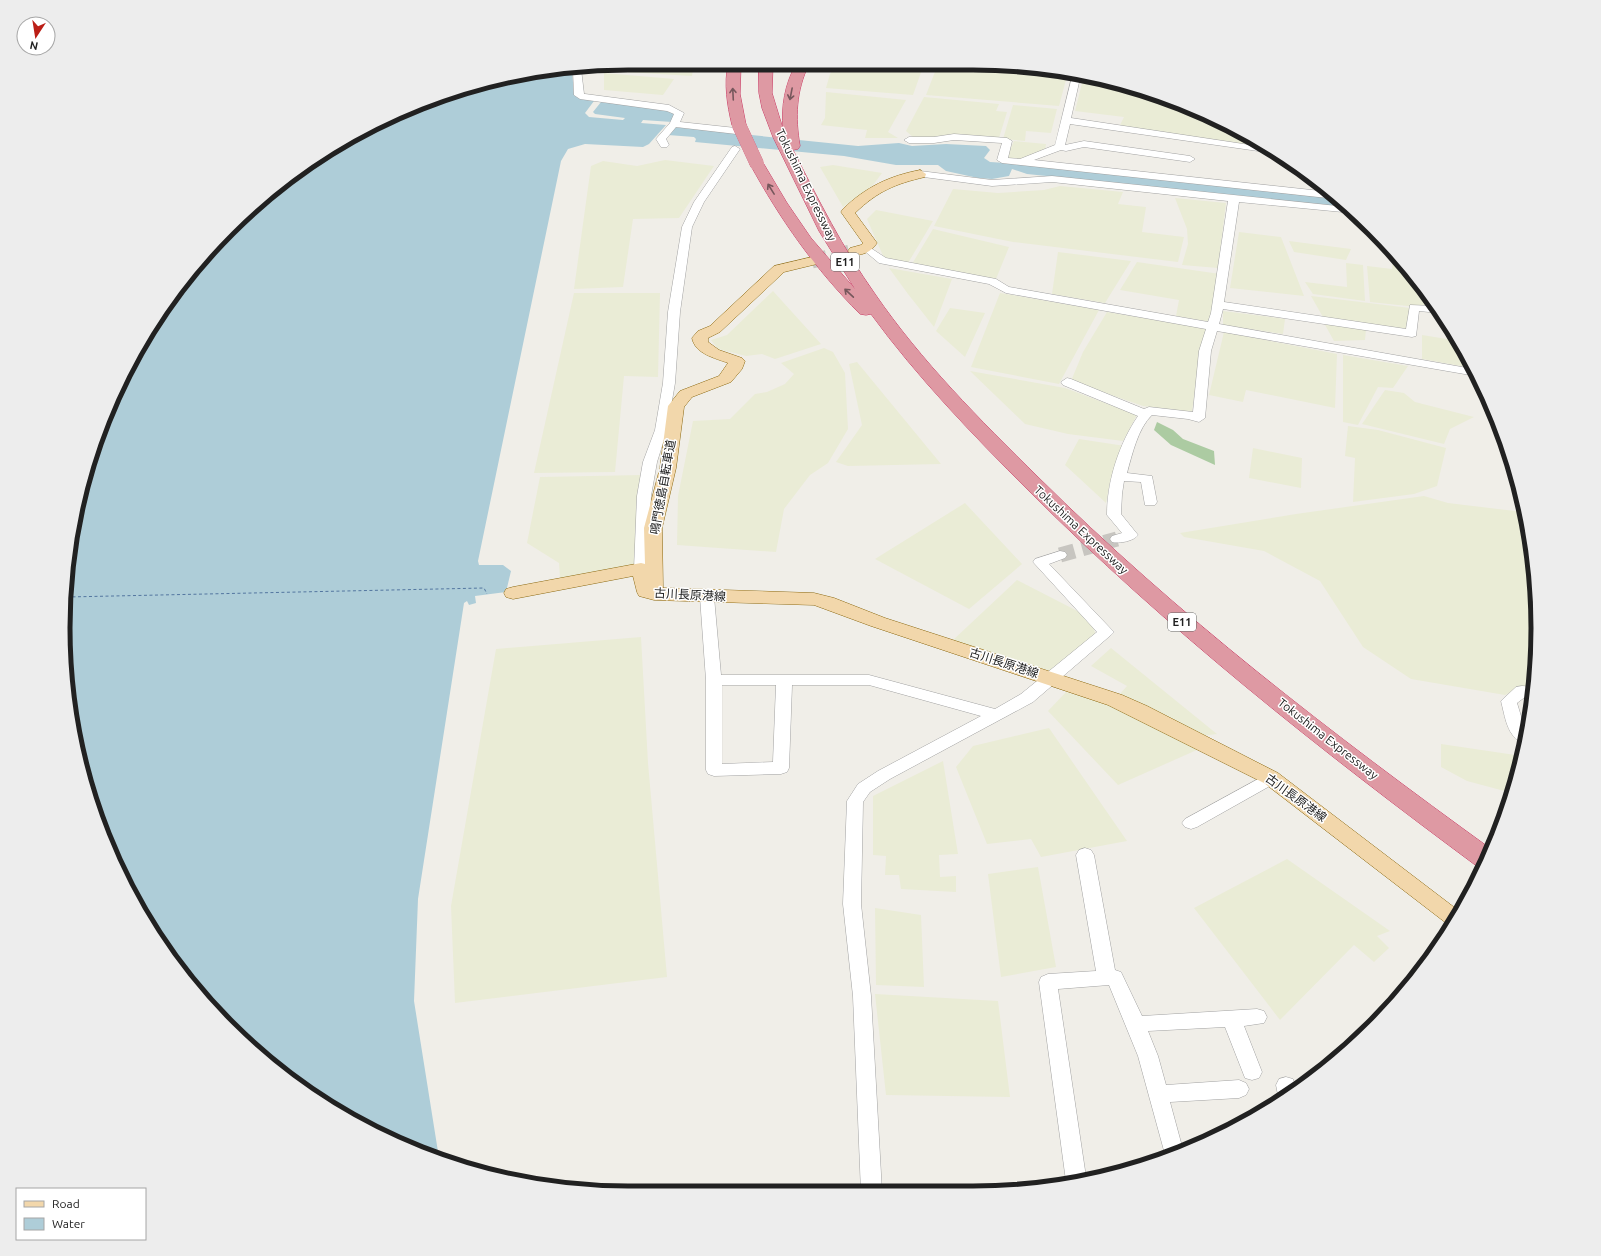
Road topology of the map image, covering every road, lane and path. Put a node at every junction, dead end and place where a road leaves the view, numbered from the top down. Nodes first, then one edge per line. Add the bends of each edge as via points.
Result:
1 (734, 70) edge
2 (766, 70) edge
3 (776, 70) edge
4 (799, 70) edge
5 (577, 73) edge
6 (1075, 80) edge
7 (773, 118) junction
8 (1066, 120) junction
9 (672, 125) junction
10 (742, 128) junction
11 (908, 140) dead end
12 (664, 145) dead end
13 (1060, 147) junction
14 (735, 149) dead end
15 (1260, 150) edge
16 (1190, 159) dead end
17 (1020, 163) junction
18 (794, 167) junction
19 (920, 174) joint
20 (1013, 181) junction
21 (1325, 195) edge
22 (1234, 199) junction
23 (1344, 210) edge
24 (860, 250) joint
25 (812, 261) tunnel mouth
26 (1218, 305) junction
27 (1431, 309) edge
28 (1214, 327) junction
29 (908, 349) junction
30 (1468, 372) edge
31 (1068, 382) dead end
32 (1144, 414) junction
33 (1120, 476) junction
34 (1150, 502) dead end
35 (1116, 539) tunnel mouth
36 (1060, 555) tunnel mouth
37 (641, 569) junction
38 (513, 593) dead end
39 (654, 594) junction
40 (707, 597) junction
41 (1052, 678) junction
42 (714, 680) junction
43 (784, 682) junction
44 (1527, 692) edge
45 (998, 715) junction
46 (1521, 733) edge
47 (1271, 778) junction
48 (1191, 823) dead end
49 (1085, 855) dead end
50 (1482, 856) edge
51 (1450, 916) edge
52 (1107, 978) junction
53 (1257, 1017) dead end
54 (1232, 1018) junction
55 (1136, 1024) junction
56 (1252, 1072) dead end
57 (1239, 1089) dead end
58 (1158, 1094) junction
59 (1173, 1149) edge
60 (1076, 1176) edge
61 (871, 1186) edge

10 -> 1 highway via 732,97
2 - 7 highway, Tokushima Expressway / E11 via 765,91
3 - 7 highway, Tokushima Expressway / E11 via 772,87
4 -> 18 highway via 791,90 789,127
5 - 9 street via 579,95 669,108 679,113
6 - 8 street
7 - 18 highway, Tokushima Expressway / E11
8 - 13 street
8 - 15 street
9 - 10 street
9 - 12 street via 661,139
29 -> 10 highway, bridge via 842,287 790,219 757,164
11 - 17 street via 954,137 1007,142 1002,160
13 - 16 street via 1084,144
13 - 17 street
14 - 37 street via 699,202 687,227 674,312 669,383 661,430 650,462 644,496
17 - 20 street
17 - 21 street
18 - 29 highway, Tokushima Expressway / E11 via 825,229 859,284
19 - 20 street via 992,183
19 - 24 main road via 887,182 848,212 870,243
20 - 22 street via 1052,179
22 - 23 street
22 - 26 street
24 - 28 street via 883,261 992,280 1006,290
25 - 39 main road, 鳴門徳島自転車道 via 779,269 715,329 702,334 700,338 701,344 714,353 737,361 734,369 724,379 686,394 676,406 668,468 653,528
26 - 27 street via 1412,332 1414,308
26 - 28 street
28 - 30 street
28 - 32 street via 1205,350 1199,418 1149,411
29 - 50 highway, Tokushima Expressway / E11 via 987,437 1127,574 1306,724
31 - 32 street
32 - 33 street via 1133,436
33 - 34 street via 1147,479
33 - 35 street via 1115,488 1114,515 1131,535
36 - 41 street via 1040,562 1106,632
37 - 38 main road
37 - 39 main road, 古川長原港線 via 646,592
39 - 40 main road, 古川長原港線
40 - 41 main road, 古川長原港線 via 800,598 827,602 878,622
40 - 42 street
41 - 45 street via 1028,698
41 - 47 main road, 古川長原港線 via 1140,711
42 - 43 street
42 - 43 street via 714,770 782,768
43 - 45 street via 869,680
44 - 46 street via 1522,691 1509,702 1516,728
45 - 61 street via 884,775 864,788 855,801 852,904 862,996
47 - 48 street
47 - 51 main road, 古川長原港線
49 - 52 street
52 - 55 street via 1114,977
52 - 60 street via 1048,982
53 - 54 street
54 - 55 street
54 - 56 street
55 - 58 street
57 - 58 street
58 - 59 street

